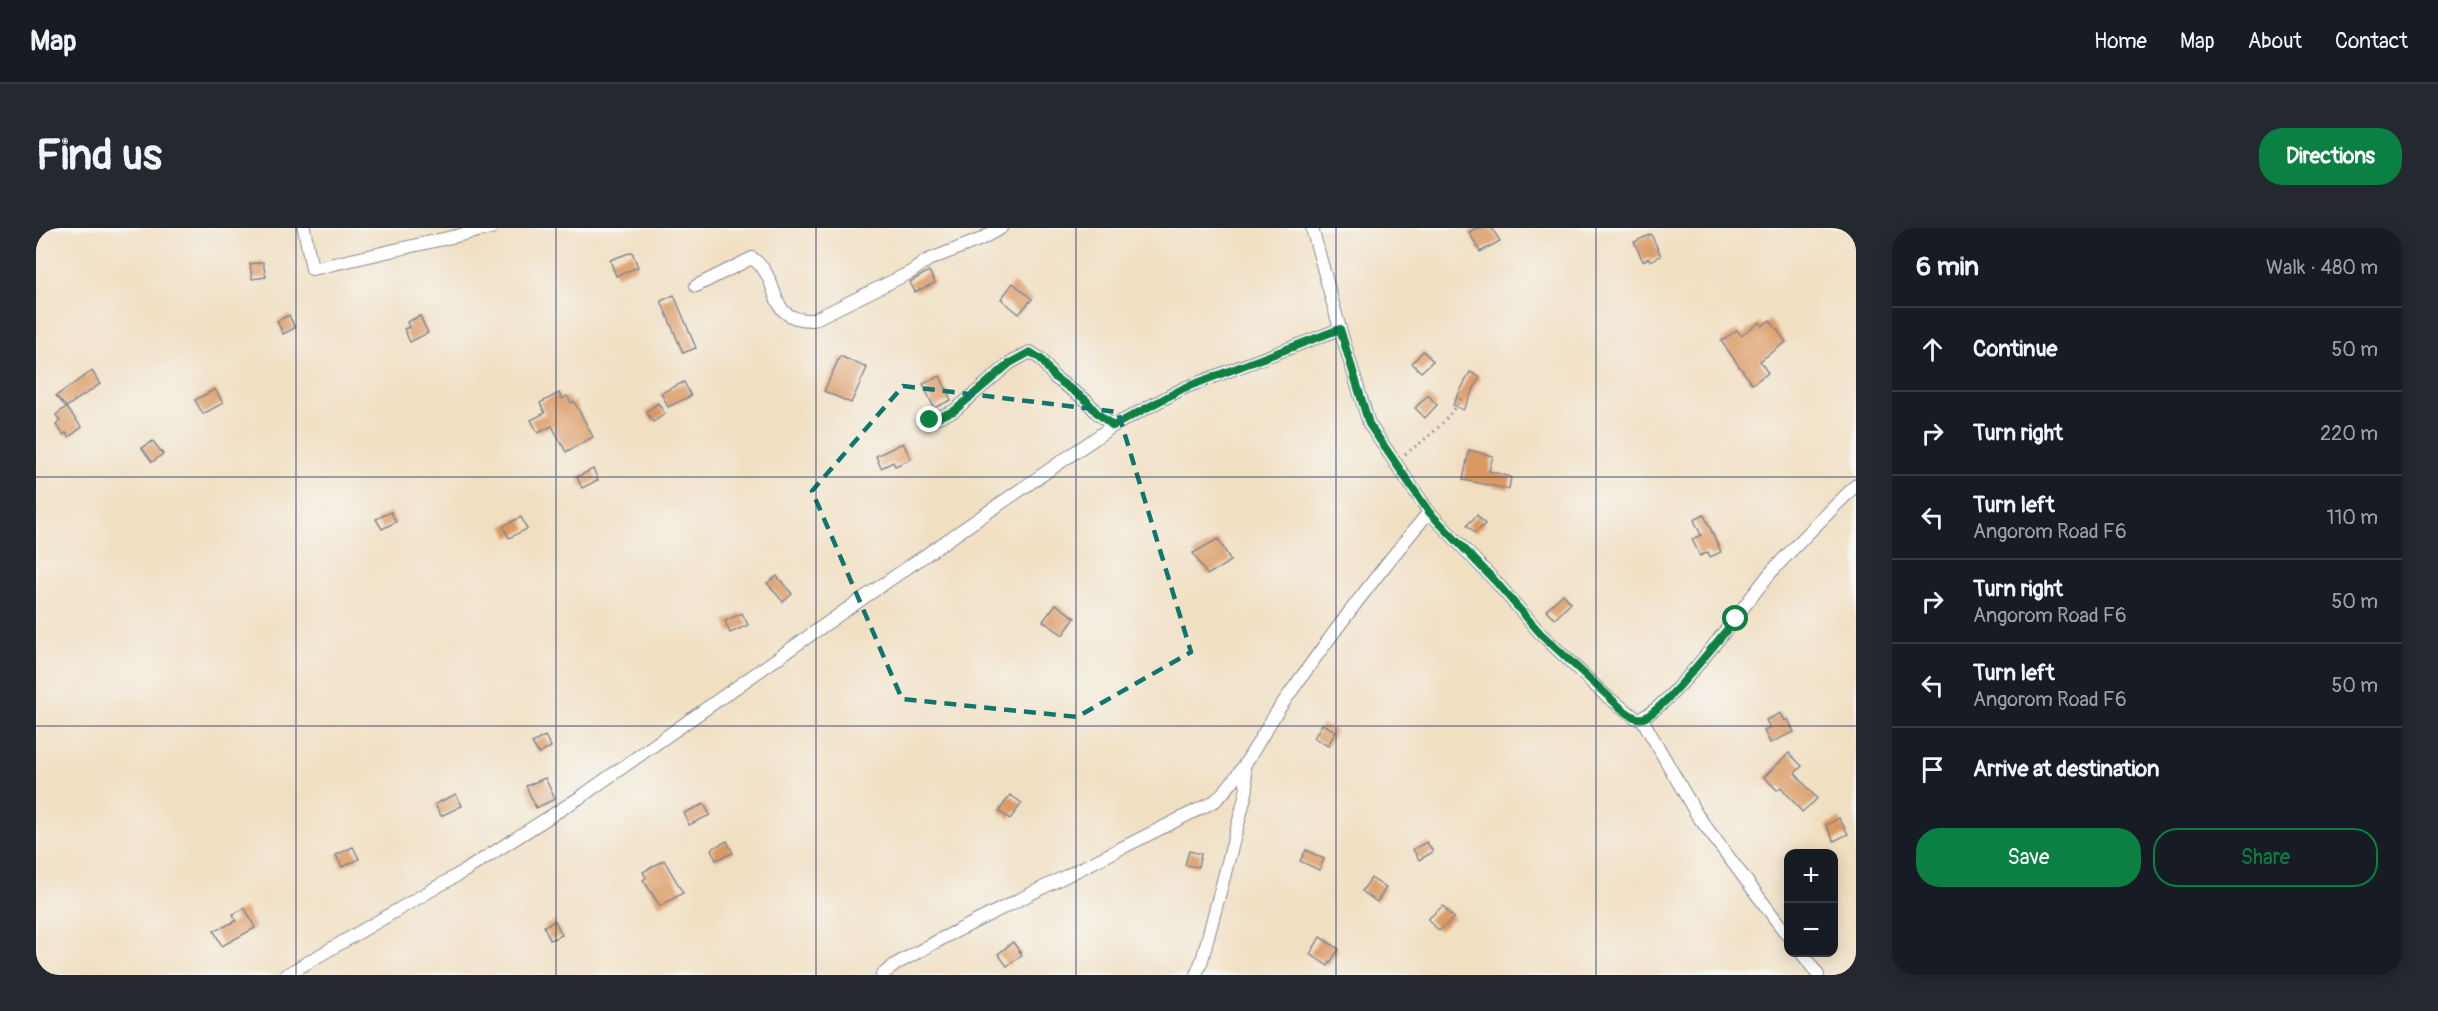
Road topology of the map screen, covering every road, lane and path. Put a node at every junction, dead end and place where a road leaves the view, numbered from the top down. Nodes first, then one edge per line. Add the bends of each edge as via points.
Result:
1 (304, 228) edge
2 (491, 228) edge
3 (1001, 228) edge
4 (1312, 228) edge
5 (696, 286) dead end
6 (1340, 329) junction
7 (1463, 395) dead end
8 (930, 420) dead end
9 (1113, 426) junction
10 (1393, 462) junction
11 (1856, 485) edge
12 (1429, 512) junction
13 (1642, 719) junction
14 (1244, 769) junction
15 (1784, 931) edge
16 (1805, 957) edge
17 (286, 975) edge
18 (882, 975) edge
19 (1196, 975) edge
20 (1818, 975) edge

1 - 2 street via 312,269
3 - 5 street via 928,260 813,320 796,321 784,314 763,266 752,258
4 - 6 street
6 - 9 street via 1184,388
6 - 10 street via 1369,424
7 - 10 path via 1449,418 1432,435
8 - 9 street via 954,411 1010,363 1030,352
9 - 17 street via 579,798 466,870
10 - 12 street
11 - 13 street via 1771,572 1670,696
12 - 13 street via 1541,634 1605,695
12 - 14 street via 1329,638 1279,709
13 - 15 street via 1697,815
14 - 18 street via 1215,801 945,937
14 - 19 street via 1247,788
16 - 20 street

